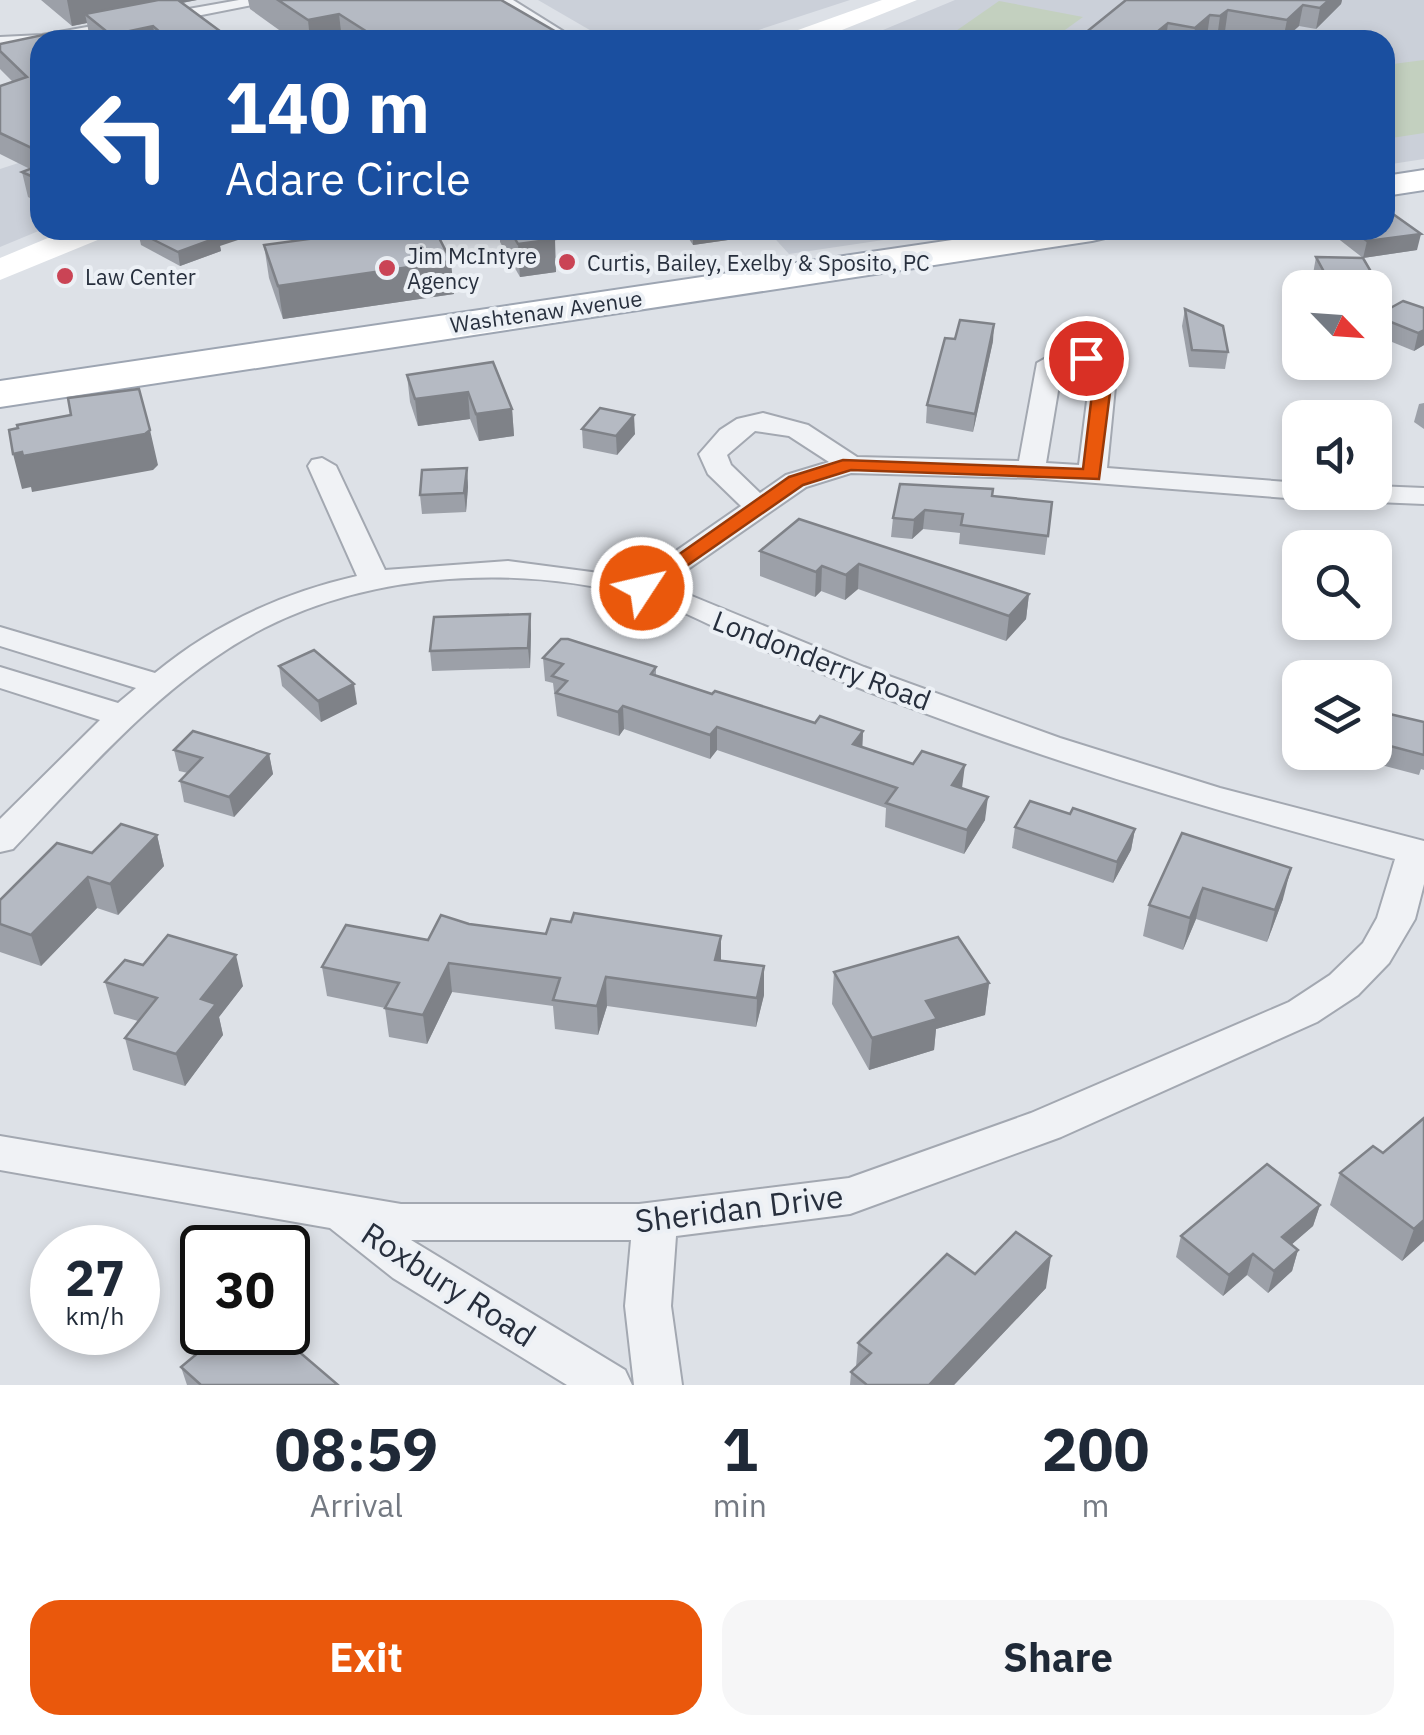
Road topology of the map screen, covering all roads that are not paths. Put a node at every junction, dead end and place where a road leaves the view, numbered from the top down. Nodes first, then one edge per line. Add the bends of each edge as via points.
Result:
1 (268, 0) edge
2 (501, 0) edge
3 (905, 0) edge
4 (98, 30) edge
5 (551, 30) edge
6 (821, 30) edge
7 (30, 41) edge
8 (0, 43) edge
9 (1424, 180) edge
10 (1395, 184) edge
11 (70, 240) edge
12 (1025, 240) edge
13 (0, 270) edge
14 (0, 394) edge
15 (850, 464) junction
16 (322, 466) dead end
17 (1031, 470) junction
18 (1092, 475) junction
19 (1282, 490) edge
20 (1392, 495) edge
21 (1424, 496) edge
22 (758, 506) junction
23 (374, 579) junction
24 (642, 588) junction
25 (0, 636) edge
26 (0, 677) edge
27 (158, 684) junction
28 (123, 716) junction
29 (0, 840) edge
30 (1419, 852) edge
31 (0, 1153) edge
32 (341, 1212) junction
33 (655, 1220) junction
34 (608, 1385) edge
35 (658, 1385) edge

1 - 4 street
2 - 5 street
3 - 6 main road
7 - 8 street
9 - 10 main road
11 - 13 main road
12 - 14 main road, Washtenaw Avenue
15 - 17 street
15 - 22 street via 796,481
15 - 22 street via 802,428 768,420 744,426 713,454 718,468
16 - 23 street
17 - 18 street
17 - 18 street via 1050,363 1064,356 1099,364 1103,377
18 - 19 street
20 - 21 street
22 - 24 street
23 - 24 street, Londonderry Road via 452,567 534,571
23 - 27 street, Londonderry Road via 245,626
24 - 30 street, Londonderry Road via 998,728 1206,796
25 - 27 street
26 - 28 street
27 - 28 street, Londonderry Road
28 - 29 street, Londonderry Road
30 - 33 street, Sheridan Drive via 1376,953 1304,1012 1046,1125 850,1196
31 - 32 street, Sheridan Drive
32 - 33 street, Sheridan Drive via 400,1222
32 - 34 street, Roxbury Road via 408,1264
33 - 35 street via 648,1306

